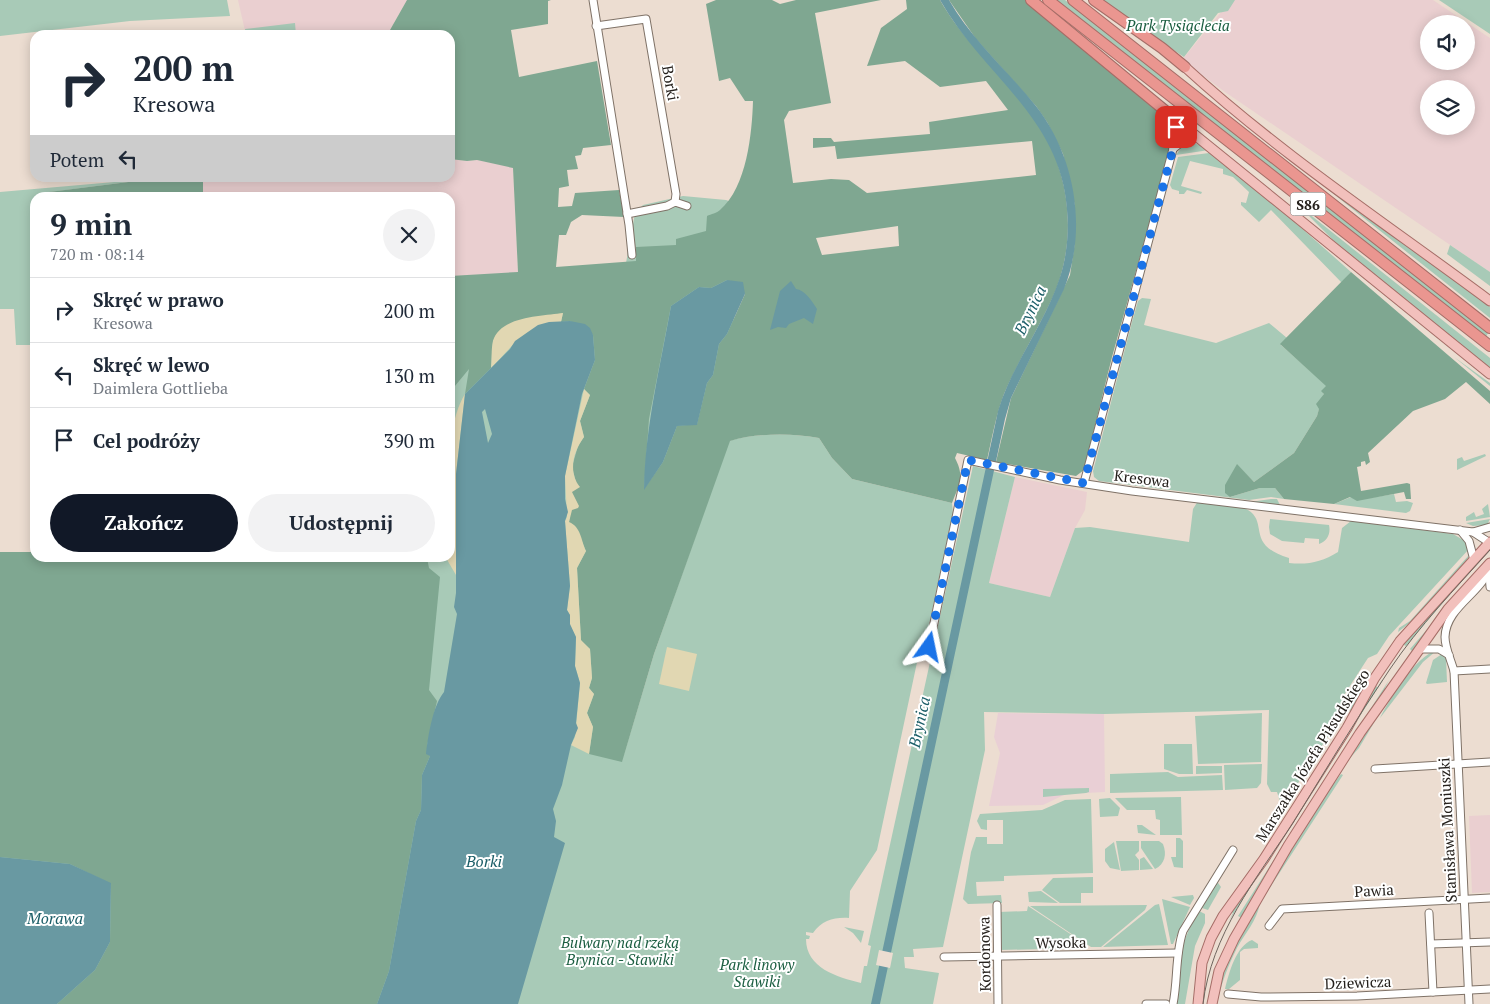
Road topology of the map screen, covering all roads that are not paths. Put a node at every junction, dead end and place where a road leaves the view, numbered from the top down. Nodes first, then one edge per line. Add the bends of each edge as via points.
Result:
1 (593, 0) edge
2 (1031, 0) edge
3 (1048, 0) edge
4 (1073, 0) edge
5 (1094, 0) edge
6 (596, 26) junction
7 (1186, 67) joint
8 (1174, 118) junction
9 (1199, 138) junction
10 (1173, 149) junction
11 (675, 202) junction
12 (687, 206) dead end
13 (627, 214) junction
14 (632, 255) dead end
15 (1490, 301) edge
16 (1490, 328) edge
17 (1490, 346) edge
18 (1490, 374) edge
19 (1084, 483) junction
20 (1490, 527) edge
21 (1460, 530) junction
22 (1473, 532) junction
23 (1490, 543) edge
24 (1474, 560) junction
25 (1490, 564) edge
26 (1489, 574) junction
27 (1489, 586) edge
28 (929, 647) dead end
29 (1420, 649) junction
30 (1449, 655) junction
31 (1490, 669) edge
32 (1454, 671) junction
33 (1490, 762) edge
34 (1457, 764) junction
35 (1375, 769) dead end
36 (1233, 850) dead end
37 (1490, 898) edge
38 (1464, 899) junction
39 (997, 905) dead end
40 (1429, 913) dead end
41 (1268, 926) dead end
42 (1490, 942) edge
43 (1431, 944) junction
44 (1467, 944) junction
45 (1178, 953) junction
46 (944, 957) dead end
47 (997, 957) junction
48 (1490, 989) edge
49 (1469, 990) junction
50 (1433, 992) junction
51 (1228, 994) dead end
52 (998, 1004) edge
53 (1146, 1004) edge
54 (1166, 1004) edge
55 (1173, 1004) edge
56 (1198, 1004) edge
57 (1212, 1004) edge
58 (1470, 1004) edge

1 - 6 street
2 - 8 highway
3 - 17 highway, S86
4 - 16 highway, S86
5 - 7 highway
6 - 11 street, Borki via 646,19
6 - 13 street
7 - 15 main road via 1218,98 1314,173
8 - 9 main road
8 - 10 street
9 - 10 street via 1183,141
9 - 18 main road
10 - 19 street
11 - 12 street
11 - 13 street
13 - 14 street
19 - 21 street, Kresowa
19 - 28 street, Kresowa via 968,460
20 - 22 street
21 - 22 street, Kresowa
21 - 24 street via 1468,541
22 - 23 street
23 - 24 main road, Marszałka Józefa Piłsudskiego
24 - 56 main road, Marszałka Józefa Piłsudskiego via 1400,640 1264,858 1223,916 1204,957
25 - 26 street
25 - 29 main road, Marszałka Józefa Piłsudskiego via 1448,609
26 - 27 street
26 - 30 street, Stanisława Moniuszki via 1454,612 1446,633
29 - 30 street via 1439,649
29 - 57 main road, Marszałka Józefa Piłsudskiego via 1360,733 1273,870 1226,955 1214,986
30 - 32 street, Stanisława Moniuszki
31 - 32 street
32 - 34 street, Stanisława Moniuszki
33 - 34 street
34 - 35 street
34 - 38 street, Stanisława Moniuszki
36 - 45 street via 1183,931
37 - 38 street, Pawia
38 - 41 street, Pawia via 1282,909
38 - 44 street, Stanisława Moniuszki
39 - 47 street, Kordonowa
40 - 43 street
42 - 44 street
43 - 44 street
43 - 50 street
44 - 49 street, Stanisława Moniuszki
45 - 47 street, Wysoka
45 - 55 street
46 - 47 street, Wysoka
47 - 52 street, Kordonowa
48 - 49 street, Dziewicza
49 - 50 street, Dziewicza
49 - 58 street, Stanisława Moniuszki
50 - 51 street, Dziewicza via 1305,997
53 - 54 street

